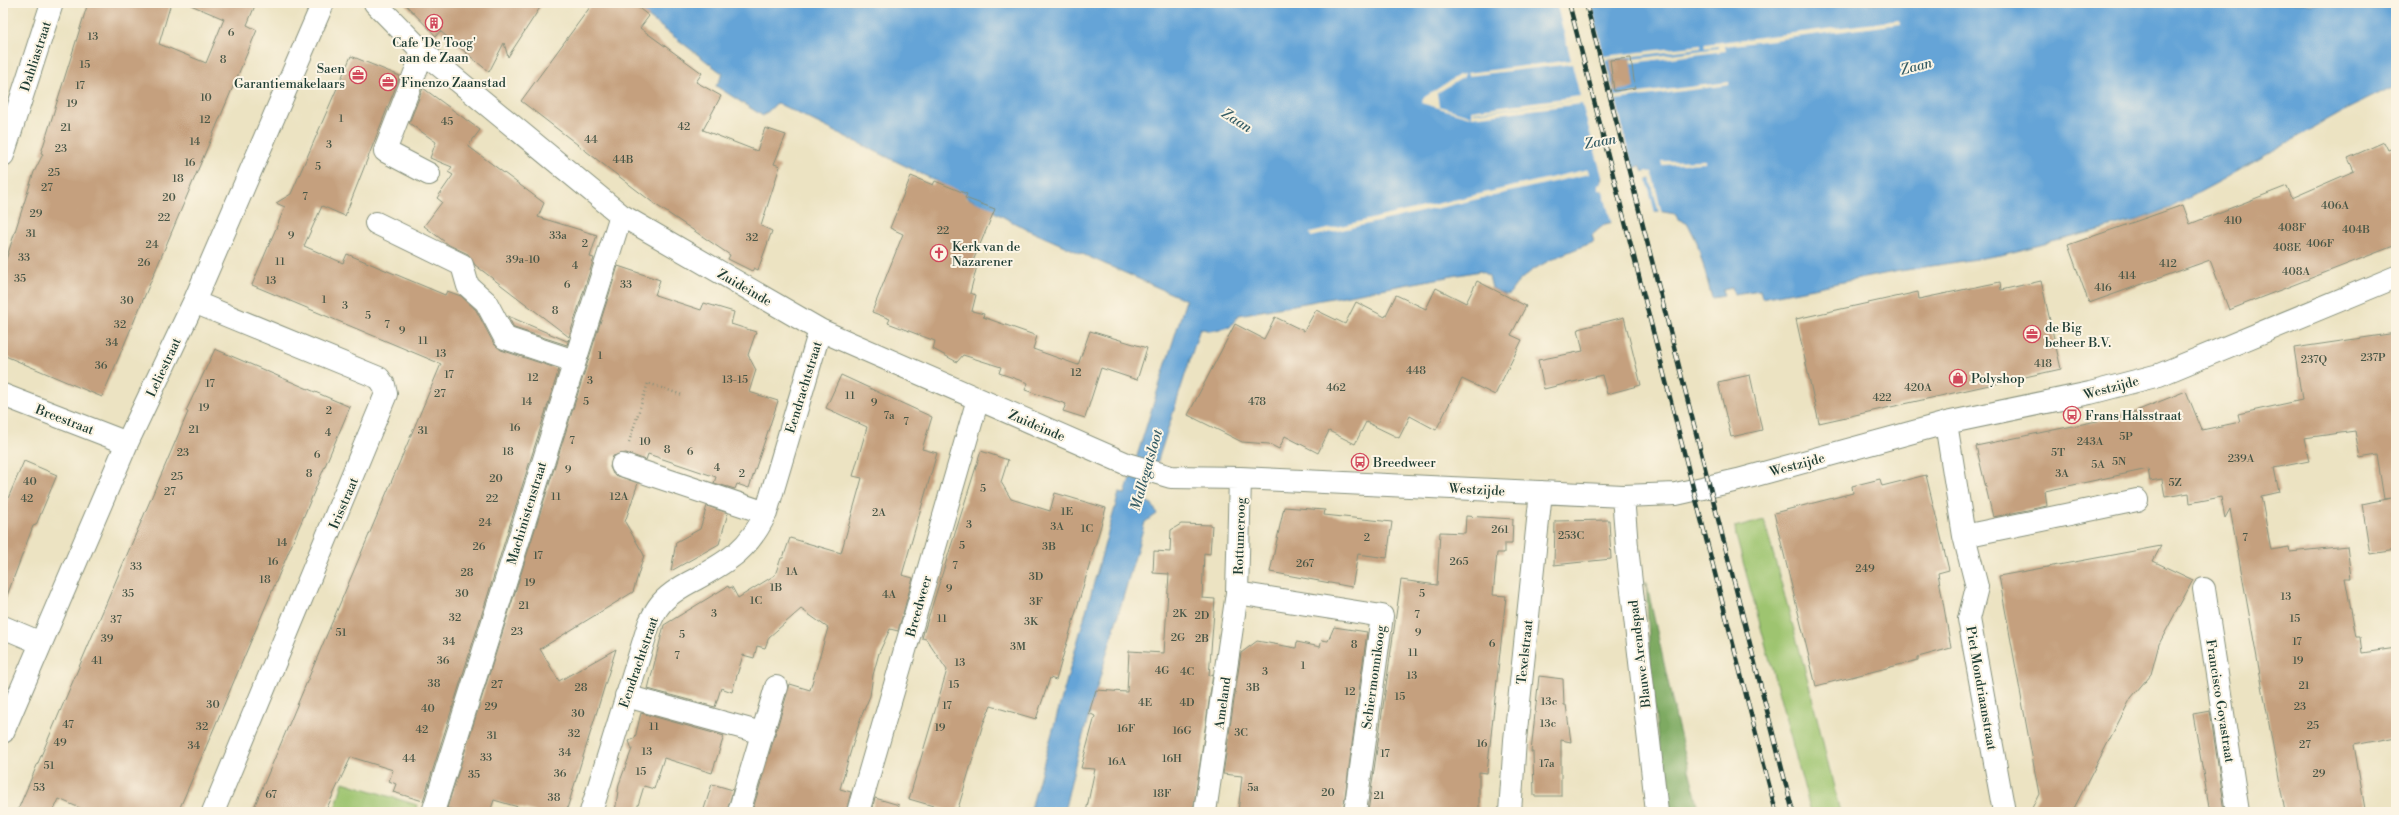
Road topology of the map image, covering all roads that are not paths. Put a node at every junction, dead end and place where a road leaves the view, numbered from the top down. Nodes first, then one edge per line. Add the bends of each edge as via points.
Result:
1 (52, 3) edge
2 (323, 3) edge
3 (375, 3) edge
4 (423, 52) junction
5 (3, 155) edge
6 (429, 174) dead end
7 (621, 215) junction
8 (376, 222) dead end
9 (2396, 277) edge
10 (194, 302) junction
11 (820, 330) junction
12 (574, 361) junction
13 (3, 395) edge
14 (978, 399) junction
15 (1946, 423) junction
16 (127, 444) junction
17 (622, 465) road end
18 (1171, 477) joint
19 (1240, 478) junction
20 (1541, 492) junction
21 (1623, 496) junction
22 (2137, 500) dead end
23 (766, 513) junction
24 (1964, 536) junction
25 (2204, 589) dead end
26 (1237, 593) junction
27 (3, 627) edge
28 (41, 643) junction
29 (776, 687) dead end
30 (626, 696) junction
31 (3, 732) edge
32 (762, 733) junction
33 (213, 812) edge
34 (433, 812) edge
35 (591, 812) edge
36 (739, 812) edge
37 (858, 812) edge
38 (1204, 812) edge
39 (1355, 812) edge
40 (1510, 812) edge
41 (1657, 812) edge
42 (2004, 812) edge
43 (2238, 812) edge

1 - 5 street, Dahliastraat
2 - 10 street, Leliestraat
3 - 4 street, Zuideinde
4 - 6 street via 385,151
4 - 7 street, Zuideinde
7 - 11 street, Zuideinde
7 - 12 street, Machinistenstraat
8 - 12 street via 462,265 468,286 486,302 505,338
9 - 15 street, Westzijde via 2159,374 2090,394
10 - 16 street, Leliestraat
10 - 33 street, Irisstraat via 379,378 386,394
11 - 14 street, Zuideinde
11 - 23 street, Eendrachtstraat
12 - 34 street, Machinistenstraat
13 - 16 street, Breestraat
14 - 18 street, Zuideinde via 1127,464
14 - 37 street, Breedweer
15 - 21 street, Westzijde via 1738,480 1676,494
15 - 24 street, Piet Mondriaanstraat
16 - 28 street, Leliestraat
17 - 23 street
18 - 19 street, Westzijde
19 - 20 street, Westzijde
19 - 26 street, Rottumeroog
20 - 21 street, Westzijde
20 - 40 street, Texelstraat
21 - 41 street, Blauwe Arendspad
22 - 24 street
23 - 30 street, Eendrachtstraat via 756,533 740,551 681,587 660,604 649,624
24 - 42 street, Piet Mondriaanstraat via 1977,587 1969,619
25 - 43 street, Francisco Goyastraat
26 - 38 street, Ameland
26 - 39 street, Schiermonnikoog via 1382,616
27 - 28 street
28 - 31 street, Leliestraat
29 - 32 street
30 - 32 street
30 - 35 street, Eendrachtstraat
32 - 36 street

